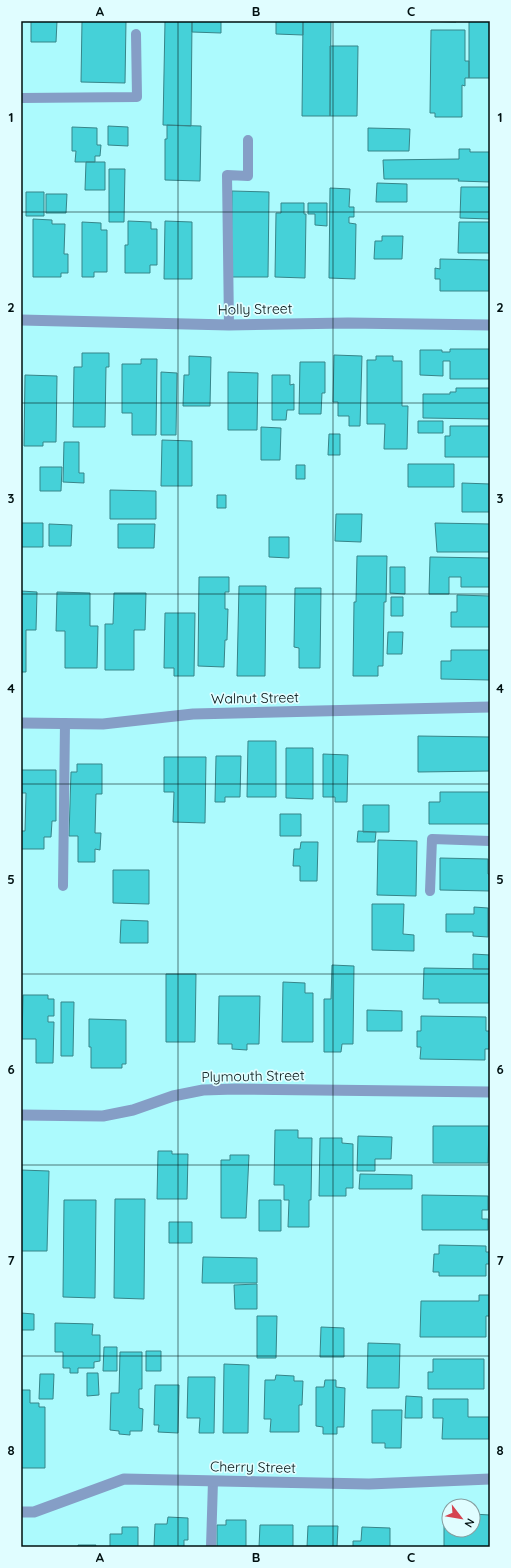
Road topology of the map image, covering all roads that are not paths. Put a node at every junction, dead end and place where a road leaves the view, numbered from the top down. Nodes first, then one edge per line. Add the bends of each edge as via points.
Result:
1 (136, 34) dead end
2 (21, 98) edge
3 (248, 140) dead end
4 (21, 320) edge
5 (490, 324) edge
6 (229, 325) junction
7 (490, 707) edge
8 (21, 723) edge
9 (65, 723) junction
10 (490, 841) edge
11 (63, 886) dead end
12 (430, 891) dead end
13 (490, 1092) edge
14 (21, 1115) edge
15 (490, 1479) edge
16 (213, 1481) junction
17 (21, 1512) edge
18 (211, 1547) edge

1 - 2 lane via 137,97
3 - 6 lane via 248,176 227,175
4 - 6 street, Holly Street
5 - 6 street, Holly Street
7 - 9 street, Walnut Street via 193,714 103,724
8 - 9 street, Walnut Street
9 - 11 lane
10 - 12 lane via 432,839
13 - 14 street, Plymouth Street via 211,1090 173,1096 133,1110 103,1116
15 - 16 street, Cherry Street via 368,1484
16 - 17 street, Cherry Street via 124,1479 34,1512
16 - 18 lane

